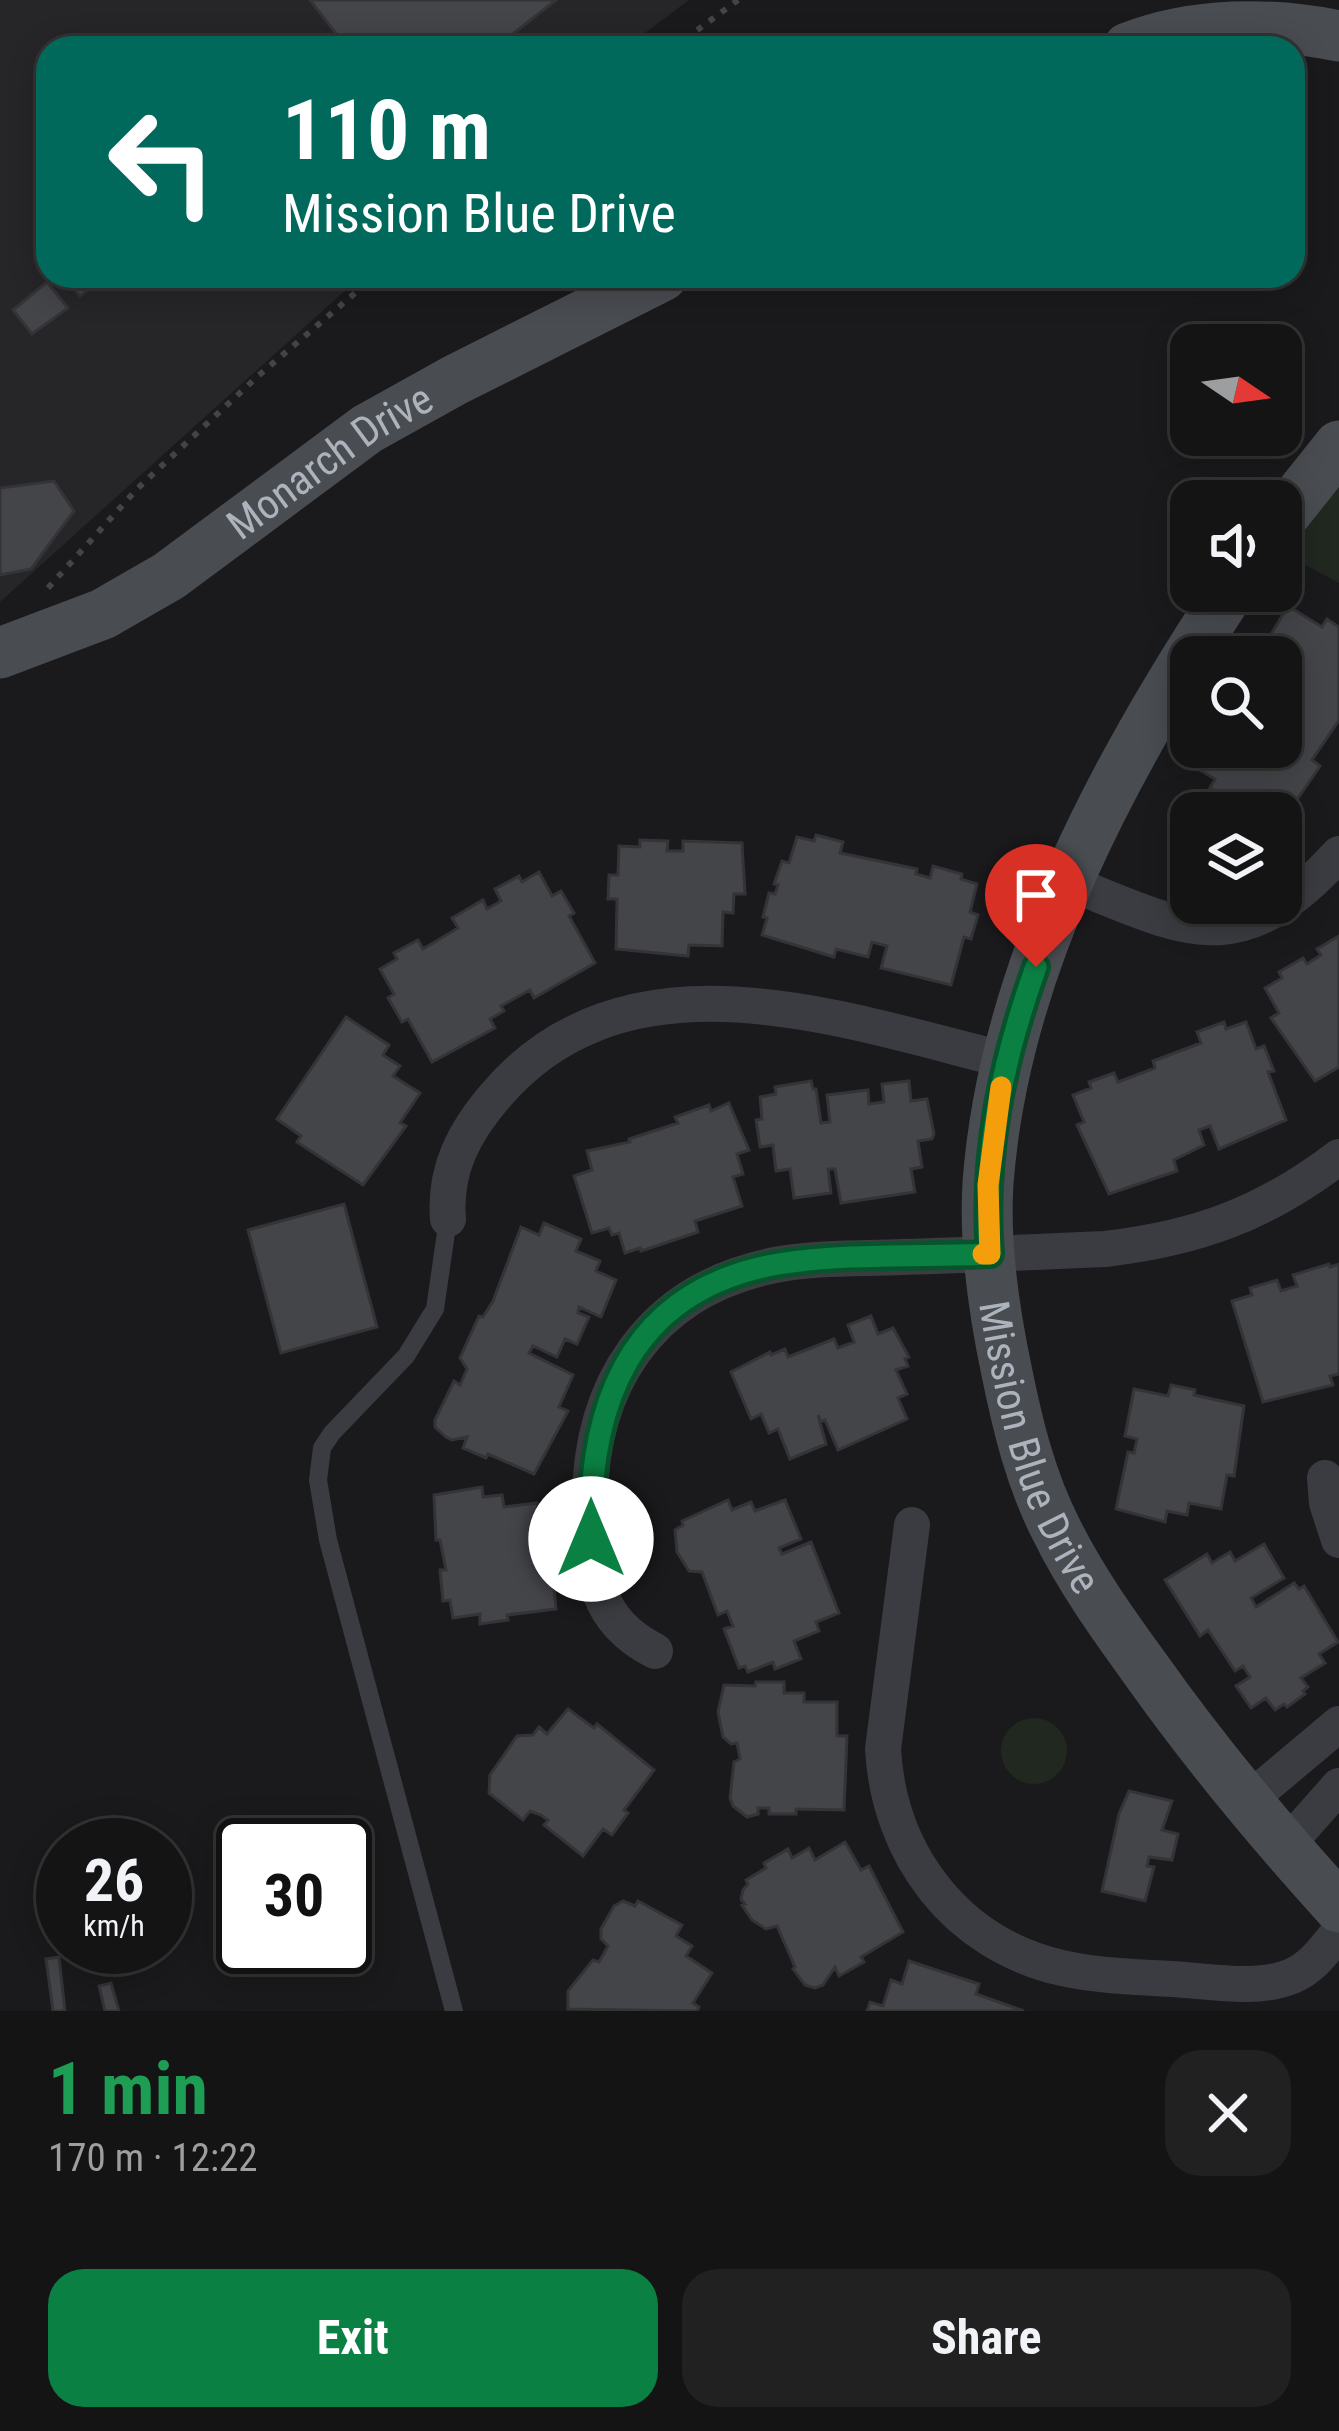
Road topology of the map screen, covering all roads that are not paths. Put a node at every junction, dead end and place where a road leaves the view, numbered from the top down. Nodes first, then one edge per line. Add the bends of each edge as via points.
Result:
1 (1173, 36) edge
2 (1339, 36) edge
3 (638, 288) edge
4 (1339, 446) edge
5 (1302, 493) edge
6 (1217, 612) edge
7 (0, 652) edge
8 (1339, 854) edge
9 (1070, 883) junction
10 (1006, 1060) junction
11 (1339, 1157) edge
12 (448, 1219) joint
13 (990, 1254) junction
14 (1325, 1478) dead end
15 (912, 1525) dead end
16 (1339, 1540) edge
17 (655, 1651) dead end
18 (1339, 1724) edge
19 (1339, 1786) edge
20 (1245, 1803) junction
21 (1284, 1849) junction
22 (1339, 1907) edge
23 (1339, 1932) edge
24 (454, 2011) edge

1 - 2 street via 1279,21
3 - 7 street, Monarch Drive via 395,412 169,576 103,614
4 - 5 street
6 - 9 street, Mission Blue Drive via 1148,724
8 - 9 street via 1291,903 1238,926 1183,925
9 - 10 street, Mission Blue Drive
10 - 12 street via 765,1004 632,1014 589,1028 511,1077 457,1151
10 - 13 street, Mission Blue Drive via 988,1185
11 - 13 street via 1265,1206 1203,1232 1105,1250
12 - 24 lane via 435,1309 406,1356 332,1433 318,1480
13 - 17 street via 752,1270 691,1295 640,1340 605,1406 591,1539 607,1612 630,1639
13 - 20 street, Mission Blue Drive via 1017,1419 1057,1532 1098,1602
14 - 16 street
15 - 23 street via 885,1785 912,1858 961,1918 1057,1967 1239,1982 1292,1976
18 - 20 street
19 - 21 street
20 - 21 street, Mission Blue Drive
21 - 22 street, Mission Blue Drive

